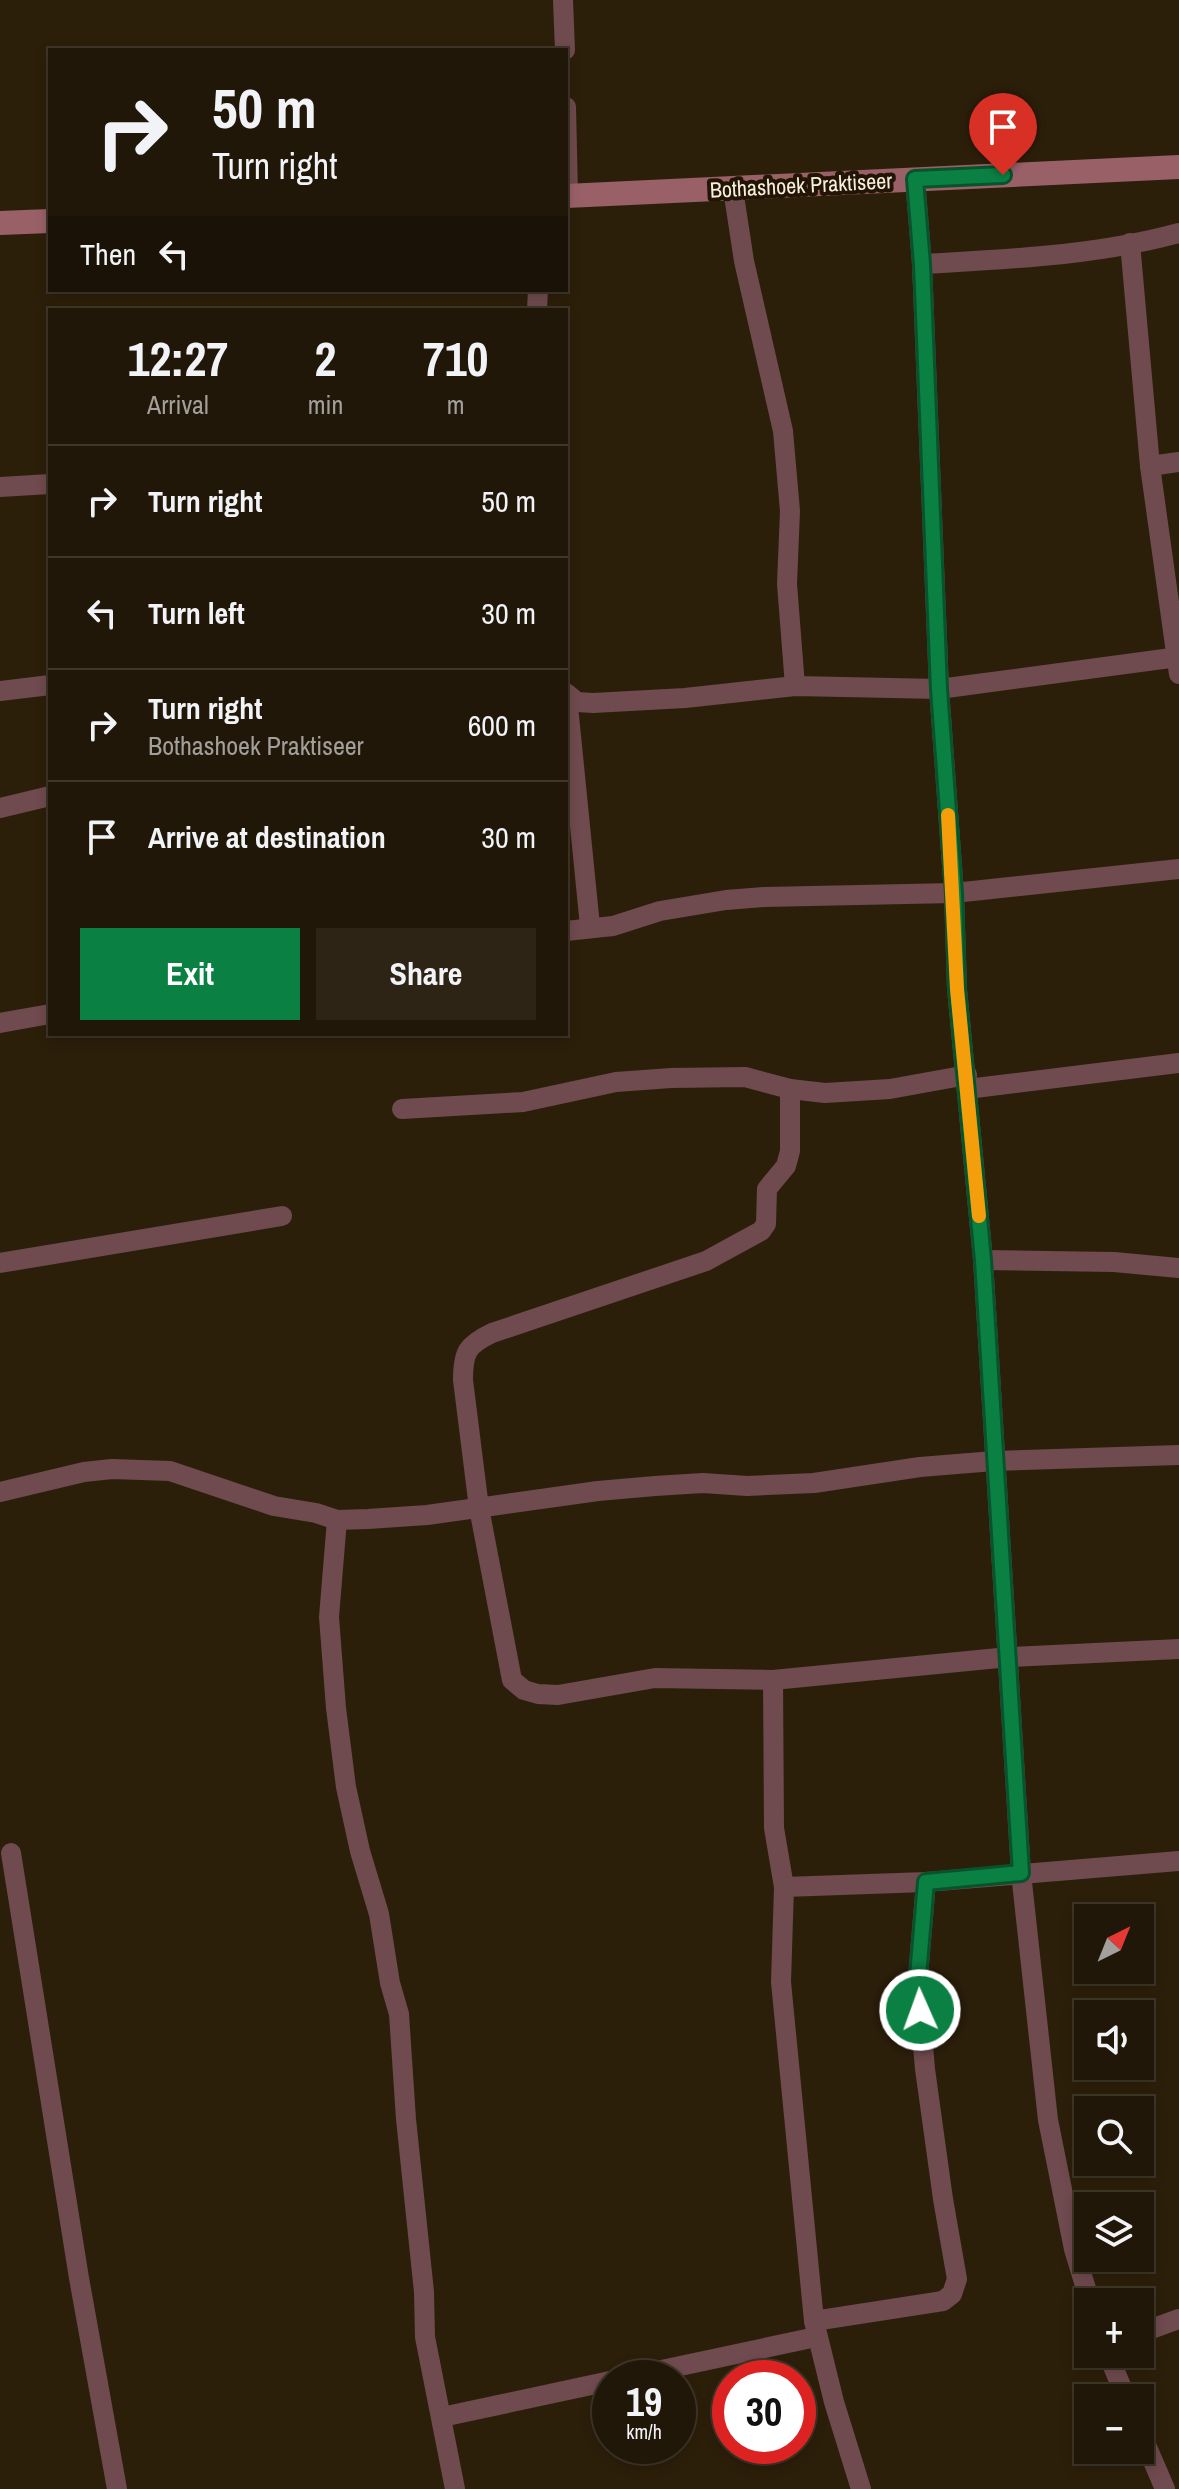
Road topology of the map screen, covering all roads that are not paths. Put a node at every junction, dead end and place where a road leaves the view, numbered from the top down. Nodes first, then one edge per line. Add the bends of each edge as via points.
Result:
1 (563, 0) edge
2 (565, 48) edge
3 (1179, 167) edge
4 (915, 179) junction
5 (733, 189) junction
6 (568, 196) edge
7 (48, 221) edge
8 (0, 223) edge
9 (1179, 233) edge
10 (1130, 243) junction
11 (922, 264) junction
12 (1179, 462) edge
13 (1150, 466) junction
14 (48, 484) edge
15 (0, 487) edge
16 (1178, 663) edge
17 (48, 685) edge
18 (795, 686) junction
19 (939, 689) junction
20 (0, 691) edge
21 (568, 696) edge
22 (568, 714) edge
23 (48, 796) edge
24 (0, 808) edge
25 (1179, 869) edge
26 (954, 893) junction
27 (590, 926) junction
28 (568, 931) edge
29 (48, 1014) edge
30 (0, 1023) edge
31 (1179, 1063) edge
32 (967, 1082) junction
33 (790, 1089) junction
34 (402, 1109) dead end
35 (282, 1216) dead end
36 (983, 1260) junction
37 (0, 1263) edge
38 (1179, 1268) edge
39 (1179, 1455) edge
40 (994, 1461) junction
41 (0, 1492) edge
42 (479, 1508) junction
43 (337, 1520) junction
44 (1179, 1649) edge
45 (1009, 1657) junction
46 (773, 1680) junction
47 (11, 1853) dead end
48 (1179, 1861) edge
49 (1021, 1873) junction
50 (926, 1882) junction
51 (784, 1887) junction
52 (1086, 2288) edge
53 (1179, 2319) edge
54 (1154, 2328) edge
55 (815, 2329) junction
56 (694, 2360) edge
57 (592, 2385) edge
58 (442, 2417) junction
59 (1154, 2463) edge
60 (117, 2489) edge
61 (455, 2489) edge
62 (861, 2489) edge
63 (1165, 2489) edge

1 - 2 street
3 - 4 street, Bothashoek Praktiseer
4 - 5 street, Bothashoek Praktiseer
4 - 11 street
5 - 6 street, Bothashoek Praktiseer
5 - 18 street via 783,431
7 - 8 street
9 - 10 street
10 - 11 street via 1039,257
10 - 13 street
11 - 19 street
12 - 13 street
13 - 16 street
14 - 15 street
16 - 19 street
17 - 20 street
18 - 19 street
18 - 21 street via 640,702 577,702
19 - 26 street
22 - 27 street
23 - 24 street
25 - 26 street
26 - 27 street via 764,897 699,903 629,923
26 - 32 street
27 - 28 street
29 - 30 street
31 - 32 street
32 - 33 street via 856,1092
32 - 36 street
33 - 34 street via 745,1077 671,1078 616,1082 523,1102
33 - 42 street via 790,1151 786,1166 767,1189 761,1231 706,1261 492,1333 466,1351 463,1380
35 - 37 street
36 - 38 street
36 - 40 street
39 - 40 street
40 - 42 street via 814,1483 703,1483 598,1491
40 - 45 street
41 - 43 street via 84,1472 170,1471 274,1506
42 - 43 street
42 - 46 street via 509,1668 512,1680 524,1690 558,1695 655,1678
43 - 58 street via 329,1629 337,1720 346,1787 399,2014 425,2337
44 - 45 street
45 - 46 street
45 - 49 street
46 - 51 street via 774,1828
47 - 60 street
48 - 49 street
49 - 50 street
49 - 52 street via 1048,2120
50 - 51 street
50 - 55 street via 920,2010 956,2287 943,2301
51 - 55 street via 781,1982
53 - 54 street
55 - 56 street
55 - 62 street
57 - 58 street
58 - 61 street
59 - 63 street

